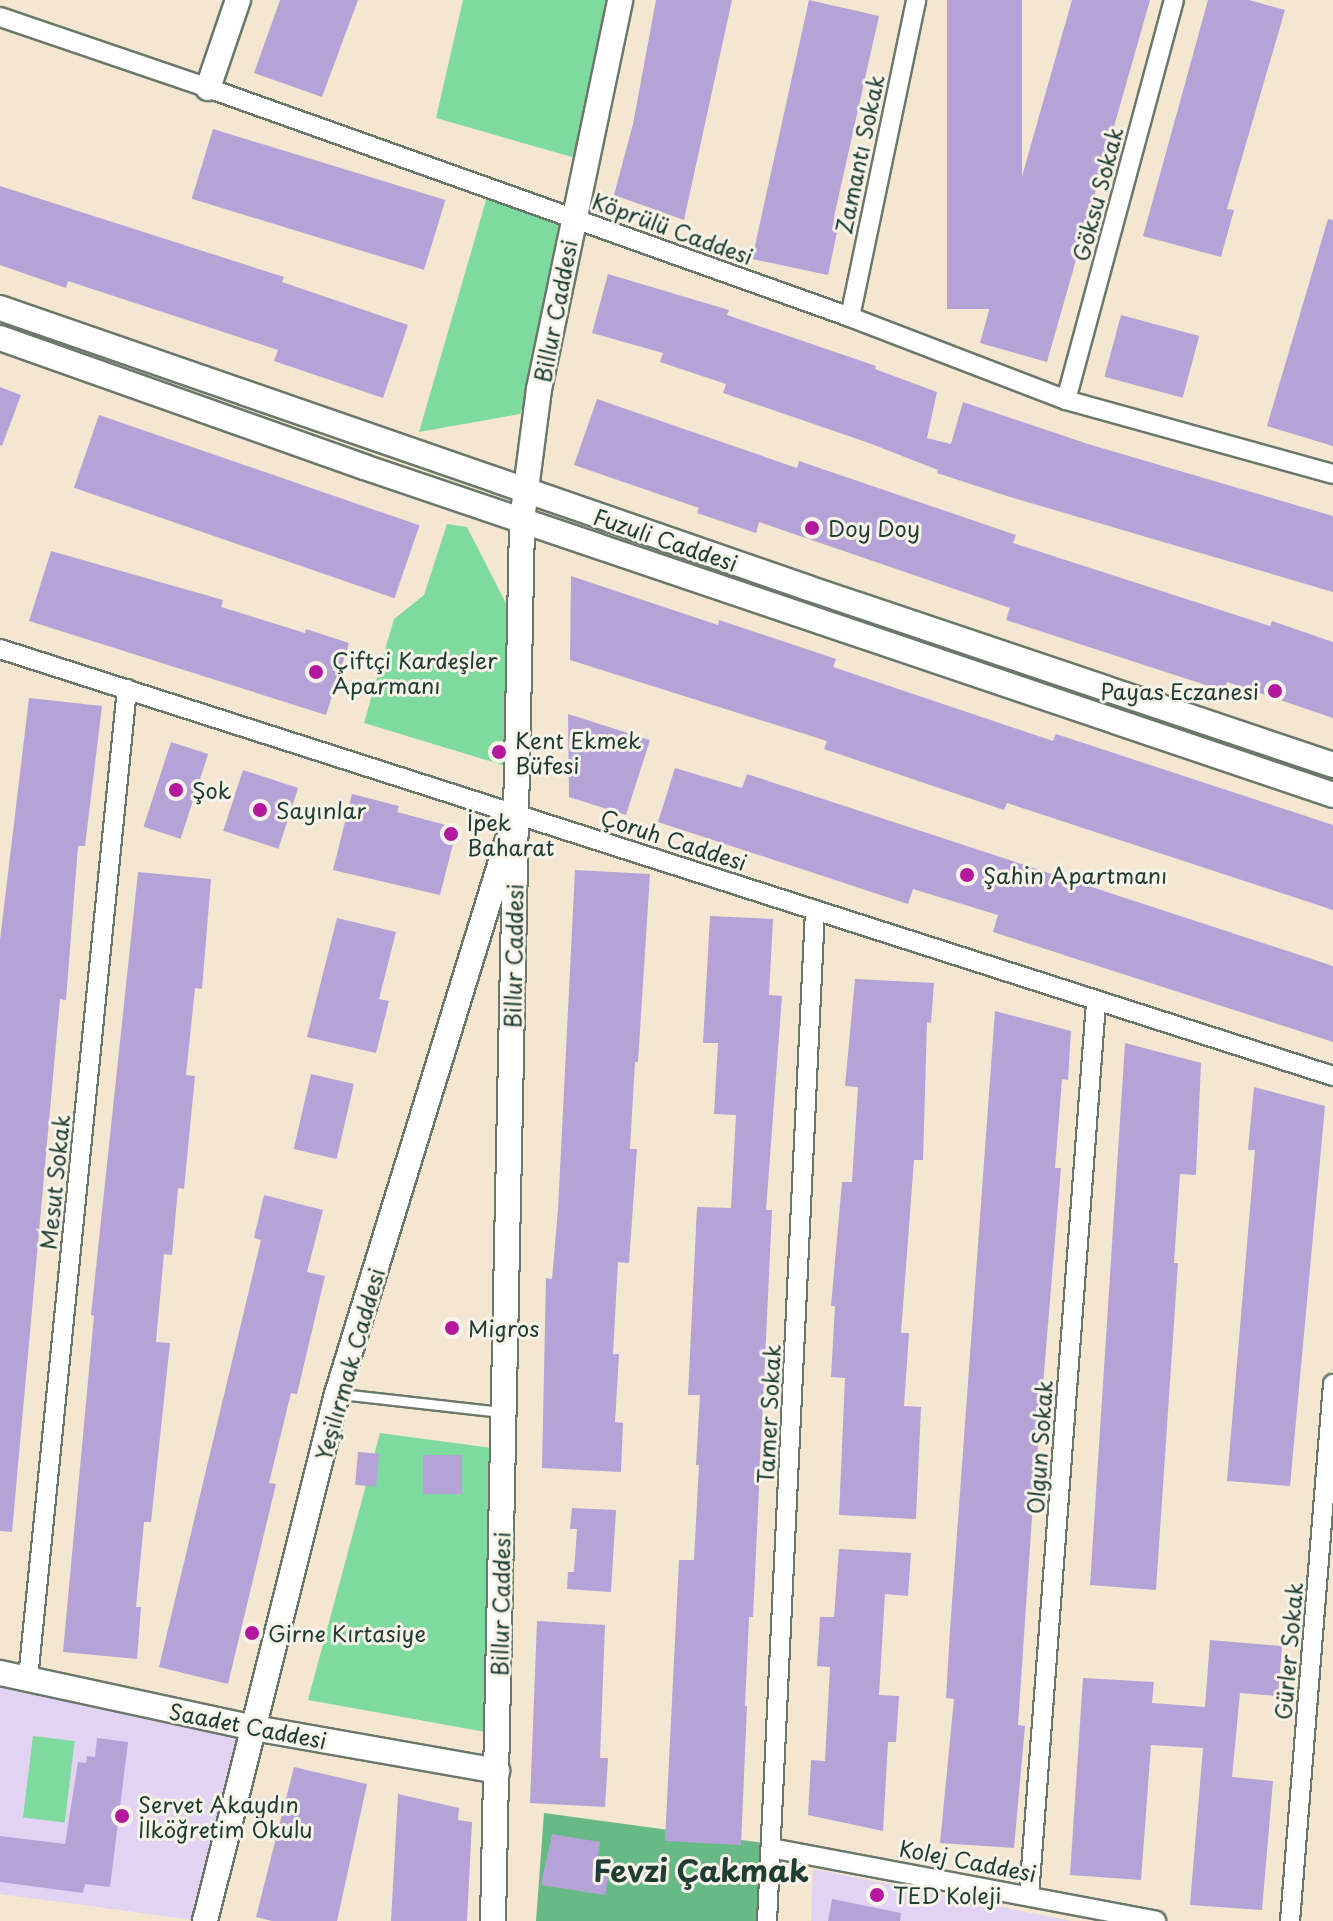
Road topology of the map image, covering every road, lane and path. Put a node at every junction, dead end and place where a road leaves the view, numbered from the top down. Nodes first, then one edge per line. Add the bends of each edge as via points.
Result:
1 (238, 0) edge
2 (620, 0) edge
3 (916, 0) edge
4 (1174, 0) edge
5 (0, 17) edge
6 (208, 88) junction
7 (573, 218) junction
8 (0, 308) edge
9 (850, 317) junction
10 (0, 338) edge
11 (1066, 400) junction
12 (1333, 474) edge
13 (526, 491) junction
14 (522, 520) junction
15 (0, 649) edge
16 (127, 689) junction
17 (1333, 765) edge
18 (1333, 795) edge
19 (516, 813) junction
20 (815, 910) junction
21 (1096, 1002) junction
22 (1333, 1076) edge
23 (1333, 1384) edge
24 (337, 1394) junction
25 (504, 1412) junction
26 (0, 1673) edge
27 (28, 1679) junction
28 (254, 1728) junction
29 (497, 1771) junction
30 (771, 1848) junction
31 (1029, 1896) junction
32 (205, 1921) edge
33 (493, 1921) edge
34 (767, 1921) edge
35 (1156, 1921) edge
36 (1290, 1921) edge

1 - 6 street
2 - 7 street, Billur Caddesi
3 - 9 street, Zamantı Sokak
4 - 11 street, Göksu Sokak
5 - 6 street, Köprülü Caddesi
6 - 7 street, Köprülü Caddesi
7 - 9 street, Köprülü Caddesi
7 - 13 street, Billur Caddesi via 539,389
8 - 13 street, Fuzuli Caddesi
9 - 11 street, Köprülü Caddesi
10 - 14 street, Fuzuli Caddesi
11 - 12 street, Köprülü Caddesi
13 - 14 street, Billur Caddesi
13 - 17 street, Fuzuli Caddesi
14 - 18 street, Fuzuli Caddesi
14 - 19 street, Billur Caddesi
15 - 16 street, Çoruh Caddesi
16 - 19 street, Çoruh Caddesi
16 - 27 street, Mesut Sokak
19 - 20 street, Çoruh Caddesi
19 - 24 street, Yeşilırmak Caddesi
19 - 25 street, Billur Caddesi
20 - 21 street, Çoruh Caddesi
20 - 30 street, Tamer Sokak
21 - 22 street, Çoruh Caddesi
21 - 31 street, Olgun Sokak
23 - 36 street, Gürler Sokak
24 - 25 lane
24 - 28 street, Yeşilırmak Caddesi
25 - 29 street, Billur Caddesi
26 - 27 street, Saadet Caddesi
27 - 28 street, Saadet Caddesi
28 - 29 street, Saadet Caddesi
28 - 32 street, Yeşilırmak Caddesi
29 - 33 street, Billur Caddesi
30 - 31 street, Kolej Caddesi
30 - 34 street, Tamer Sokak
31 - 35 street, Kolej Caddesi

